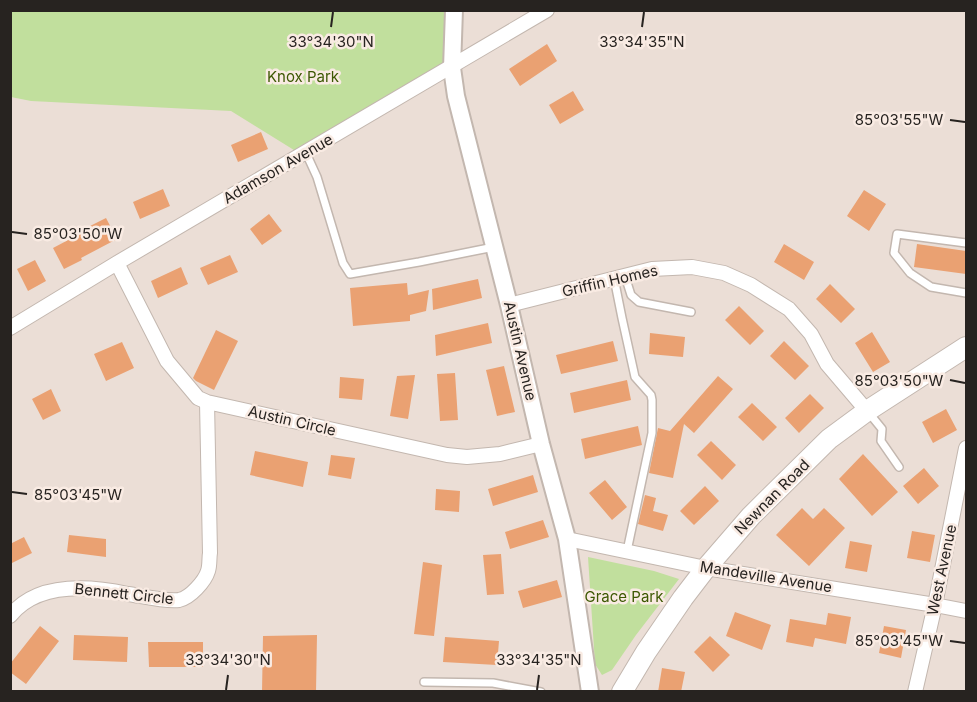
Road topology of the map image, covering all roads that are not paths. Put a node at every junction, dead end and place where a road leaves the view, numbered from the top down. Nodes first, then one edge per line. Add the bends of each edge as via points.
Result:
1 (454, 10) edge
2 (547, 10) edge
3 (452, 68) junction
4 (306, 153) junction
5 (966, 243) edge
6 (495, 247) junction
7 (117, 263) junction
8 (620, 277) junction
9 (966, 293) edge
10 (509, 305) junction
11 (691, 312) dead end
12 (10, 328) edge
13 (966, 347) edge
14 (207, 402) junction
15 (867, 411) junction
16 (541, 444) junction
17 (966, 448) edge
18 (899, 467) dead end
19 (567, 539) junction
20 (627, 551) junction
21 (706, 568) junction
22 (935, 605) junction
23 (966, 611) edge
24 (10, 616) edge
25 (424, 682) dead end
26 (541, 692) edge
27 (590, 692) edge
28 (622, 692) edge
29 (915, 692) edge

1 - 3 street, Austin Avenue
2 - 3 street, Adamson Avenue
3 - 4 street, Adamson Avenue
3 - 6 street, Austin Avenue
4 - 6 lane via 350,274
4 - 7 street, Adamson Avenue
5 - 9 lane via 897,234 894,252 910,273 931,287
6 - 10 street, Austin Avenue
7 - 12 street, Adamson Avenue
7 - 14 street, Austin Circle via 167,361 198,398
8 - 10 street, Griffin Homes
8 - 11 lane via 639,302
8 - 15 street, Griffin Homes via 652,269 692,267 724,273 751,285 789,309 811,334 827,364
8 - 20 lane via 622,318 636,377 652,400 652,433
10 - 16 street, Austin Avenue
13 - 15 main road, Newnan Road
14 - 16 street, Austin Circle via 447,455 500,454
14 - 24 street, Bennett Circle via 210,553 208,572 197,589 181,600 67,588 29,600
15 - 18 lane via 882,429 881,441
15 - 21 main road, Newnan Road via 829,439 751,516
16 - 19 street, Austin Avenue
17 - 22 street, West Avenue
19 - 20 street, Mandeville Avenue
19 - 27 street, Austin Avenue
20 - 21 street, Mandeville Avenue
21 - 22 street, Mandeville Avenue
21 - 28 main road, Newnan Road
22 - 23 street, Mandeville Avenue
22 - 29 street, West Avenue
25 - 26 lane via 493,683

